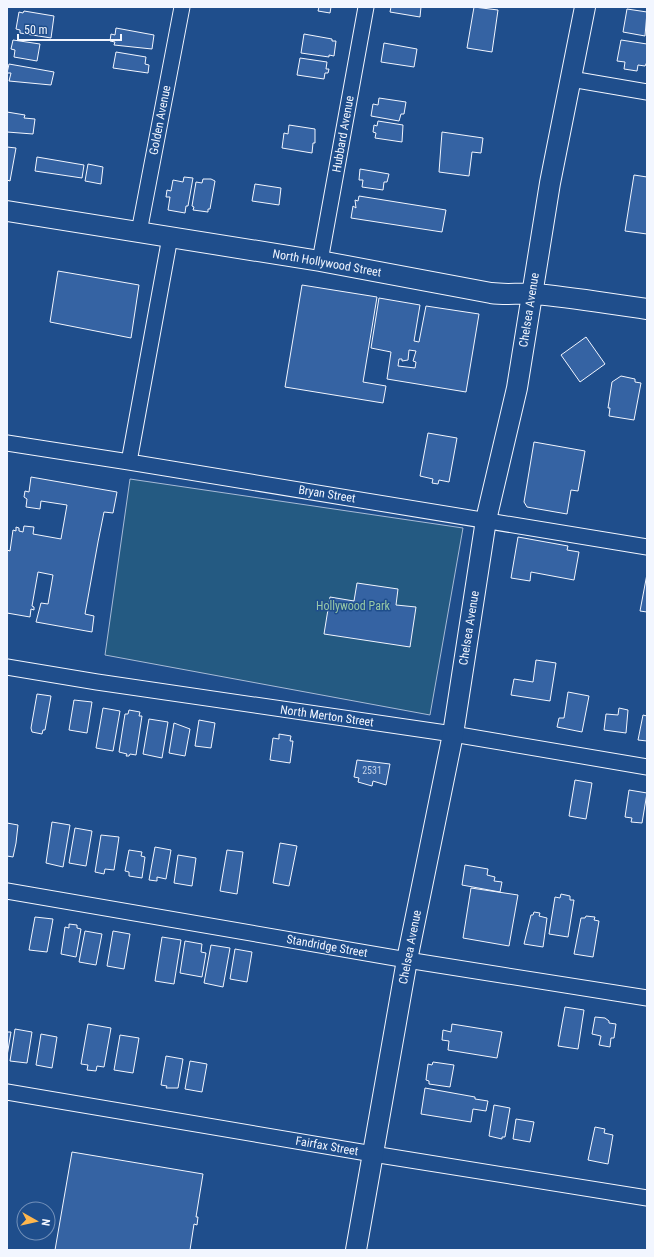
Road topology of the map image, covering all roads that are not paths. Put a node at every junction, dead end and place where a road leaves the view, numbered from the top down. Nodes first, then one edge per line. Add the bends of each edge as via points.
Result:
1 (182, 7) edge
2 (366, 7) edge
3 (585, 7) edge
4 (571, 79) junction
5 (647, 92) edge
6 (7, 211) edge
7 (139, 232) junction
8 (170, 237) junction
9 (320, 261) junction
10 (532, 294) junction
11 (647, 309) edge
12 (7, 443) edge
13 (129, 462) junction
14 (486, 520) junction
15 (647, 547) edge
16 (7, 667) edge
17 (453, 734) junction
18 (647, 767) edge
19 (7, 890) edge
20 (407, 960) junction
21 (647, 998) edge
22 (7, 1092) edge
23 (373, 1154) junction
24 (647, 1198) edge
25 (356, 1250) edge

1 - 7 street, Golden Avenue
2 - 9 street, Hubbard Avenue
3 - 4 main road, Chelsea Avenue
4 - 5 street
4 - 10 main road, Chelsea Avenue via 550,183
6 - 7 main road, North Hollywood Street
7 - 8 main road, North Hollywood Street
8 - 9 main road, North Hollywood Street
8 - 13 street
9 - 10 main road, North Hollywood Street via 491,293
10 - 11 main road, North Hollywood Street
10 - 14 main road, Chelsea Avenue via 517,388
12 - 13 street, Bryan Street
13 - 14 street, Bryan Street
14 - 15 street, Bryan Street
14 - 17 main road, Chelsea Avenue
16 - 17 street, North Merton Street
17 - 18 street, North Merton Street
17 - 20 main road, Chelsea Avenue
19 - 20 street, Standridge Street
20 - 21 street, Standridge Street
20 - 23 main road, Chelsea Avenue
22 - 23 street, Fairfax Street
23 - 24 street, Fairfax Street
23 - 25 main road, Chelsea Avenue

